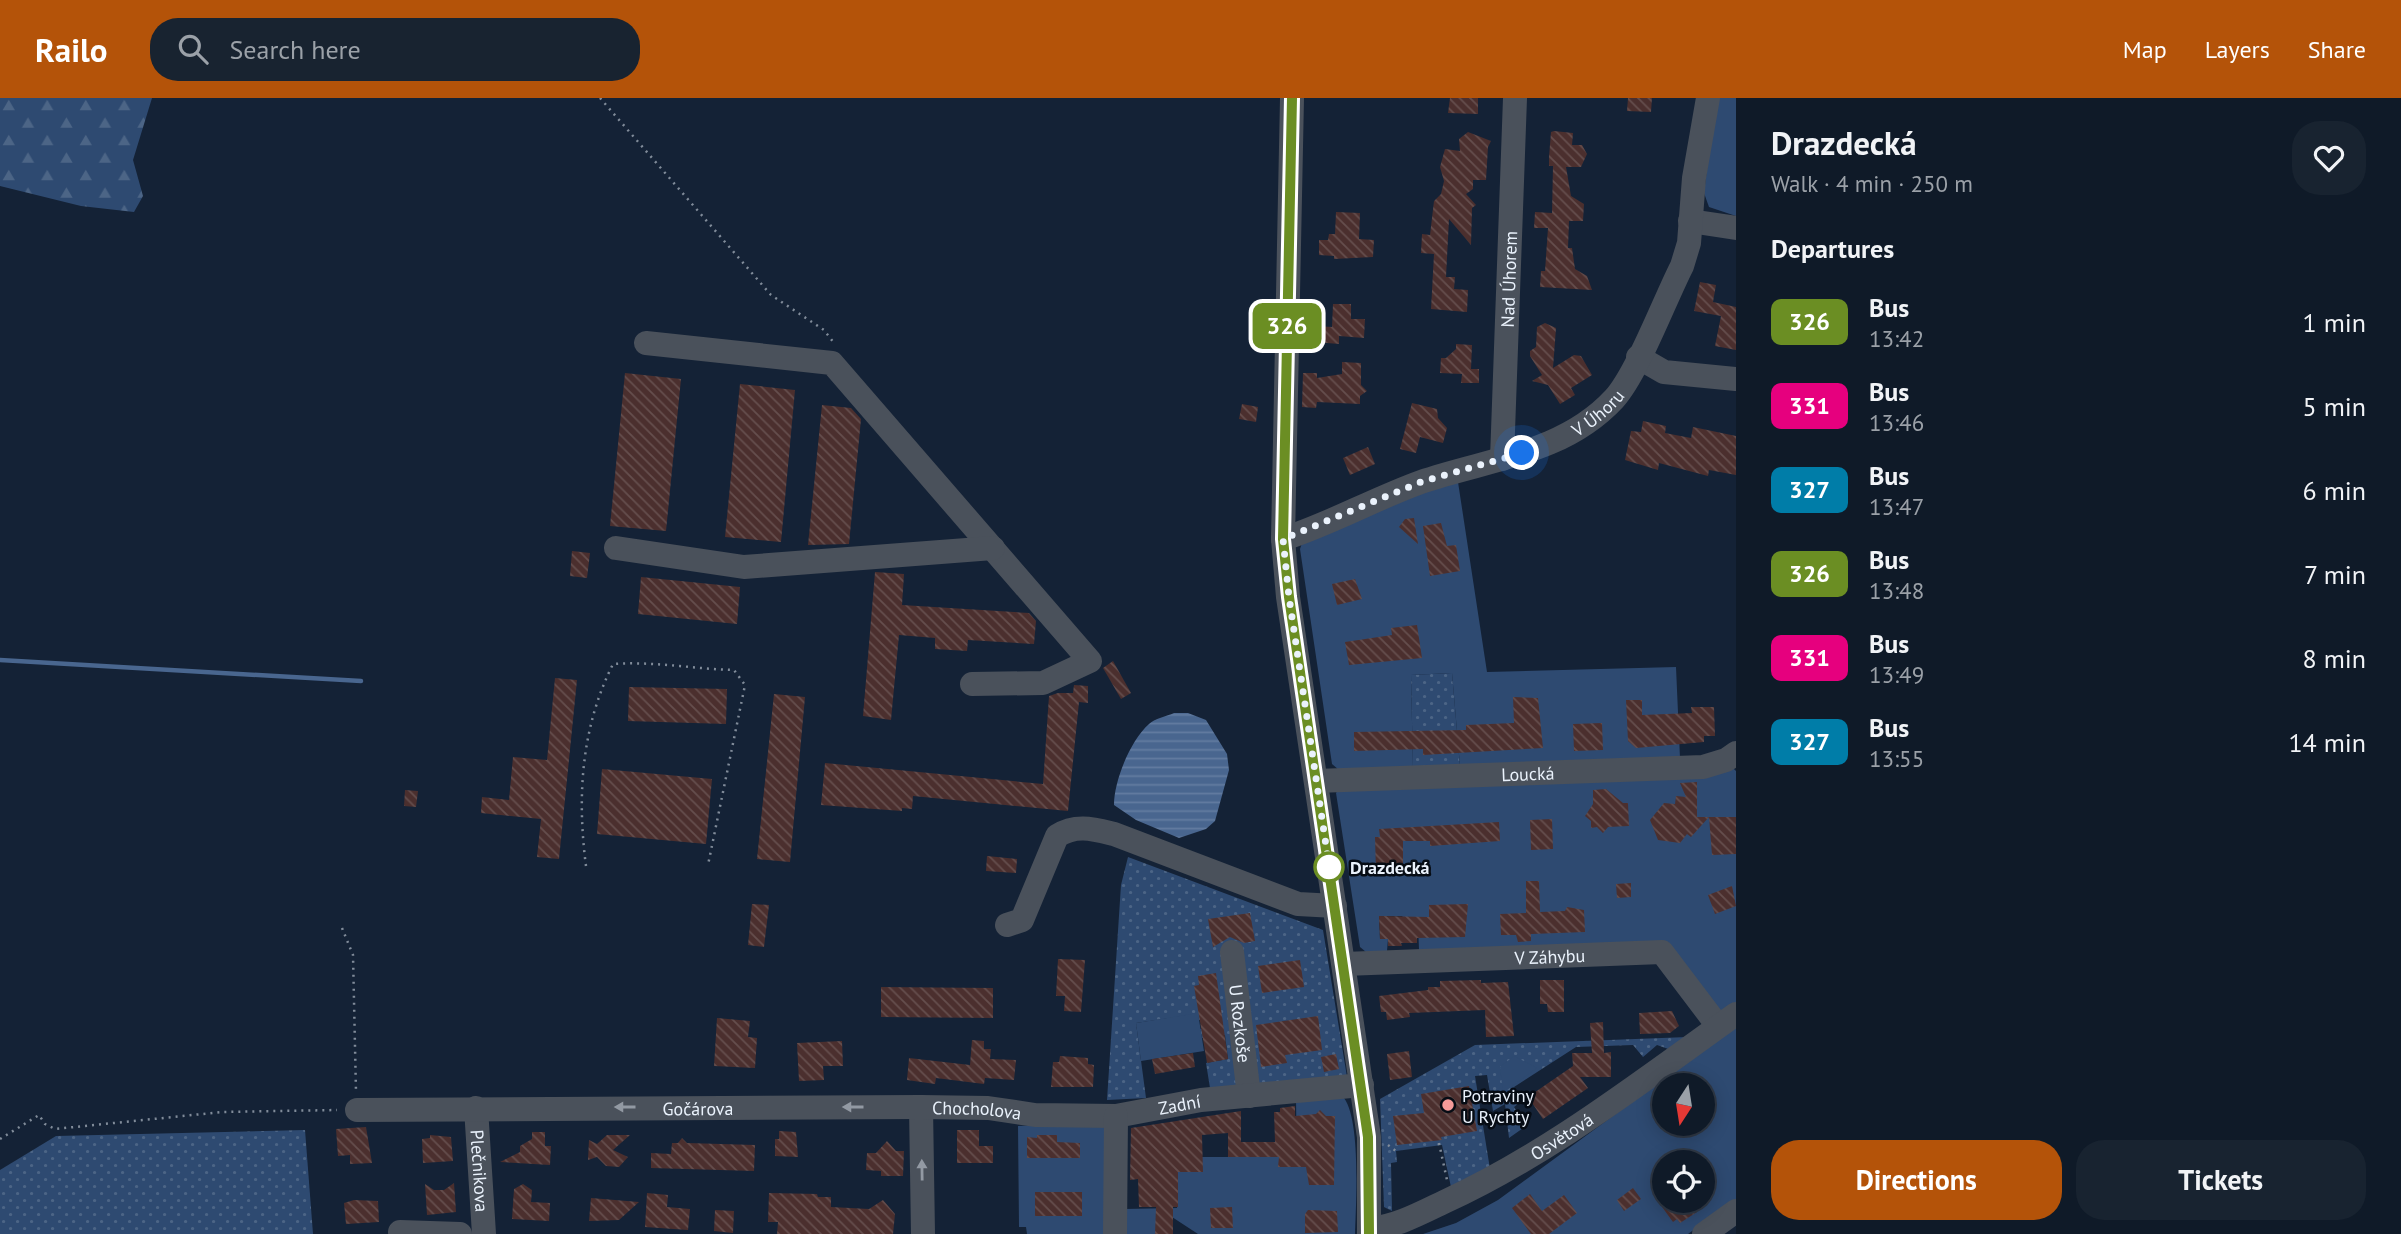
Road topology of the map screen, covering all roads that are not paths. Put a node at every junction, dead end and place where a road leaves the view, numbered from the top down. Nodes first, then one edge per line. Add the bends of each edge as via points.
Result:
1 (1292, 98) edge
2 (1515, 98) edge
3 (1708, 98) edge
4 (1690, 221) junction
5 (1736, 228) edge
6 (646, 343) dead end
7 (1637, 357) junction
8 (1736, 379) edge
9 (1502, 459) junction
10 (1283, 539) junction
11 (616, 548) dead end
12 (993, 548) junction
13 (972, 684) dead end
14 (1736, 753) edge
15 (1316, 781) junction
16 (1335, 906) junction
17 (1007, 925) dead end
18 (1232, 952) dead end
19 (1344, 964) junction
20 (1727, 1020) edge
21 (1362, 1085) junction
22 (1249, 1096) junction
23 (921, 1107) junction
24 (476, 1108) junction
25 (357, 1110) road end
26 (1116, 1116) junction
27 (1736, 1210) edge
28 (1369, 1231) edge
29 (400, 1232) dead end
30 (460, 1234) edge
31 (484, 1234) edge
32 (923, 1234) edge
33 (1115, 1234) edge
34 (1704, 1234) edge

1 - 10 street
2 - 9 street, Nad Úhorem
3 - 4 street, V Úhoru
4 - 5 street
4 - 7 street, V Úhoru via 1682,265
6 - 12 street via 832,363
7 - 8 street via 1664,372
7 - 9 street, V Úhoru via 1617,396 1596,417 1570,435
9 - 10 street, V Úhoru via 1421,482
10 - 15 street
11 - 12 street via 744,567
12 - 13 street via 1090,661 1043,683
14 - 15 street, Loucká via 1703,767
15 - 16 street
16 - 17 street via 1298,904 1114,834 1069,829 1057,836 1022,920
16 - 19 street
18 - 22 street, U Rozkoše
19 - 20 street, V Záhybu via 1662,952
19 - 21 street
20 - 28 street, Osvětová via 1501,1174 1398,1224
21 - 22 street, Zadní
21 - 28 street via 1368,1137
22 - 26 street, Zadní
23 -> 24 street, Gočárova
23 - 26 street, Chocholova
32 -> 23 street, Chocholova
24 - 25 street, Gočárova
24 - 31 street, Plečnikova
26 - 33 street
27 - 34 street
29 - 30 street, Plečnikova

